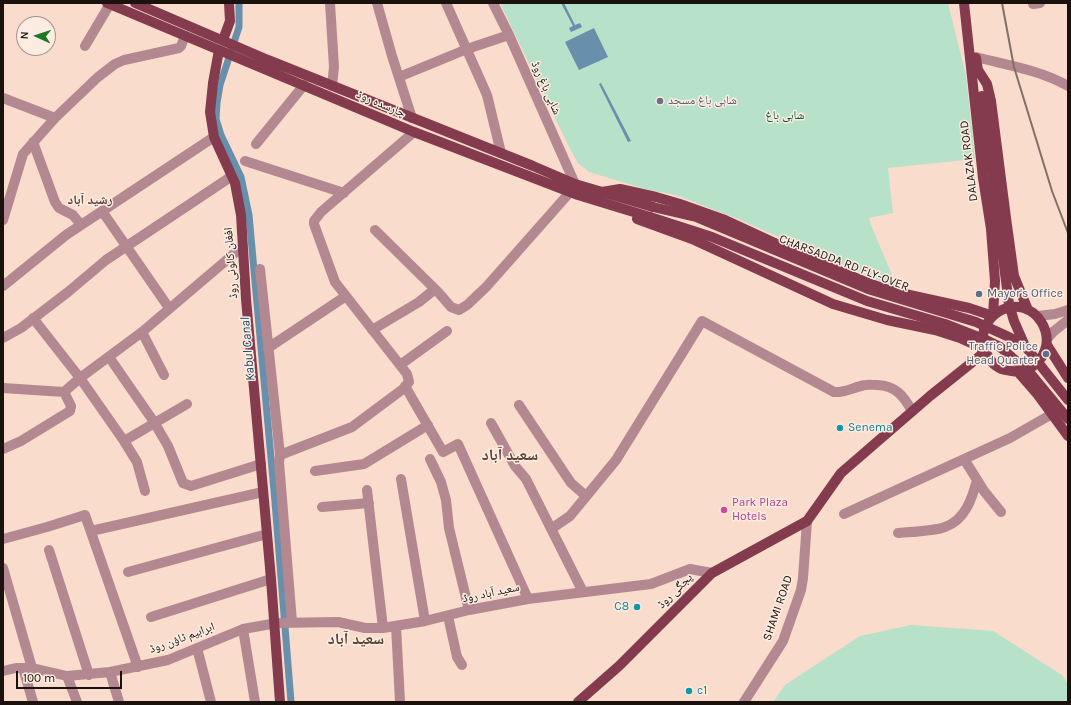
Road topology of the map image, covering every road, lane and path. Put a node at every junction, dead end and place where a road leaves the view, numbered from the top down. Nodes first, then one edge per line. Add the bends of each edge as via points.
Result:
1 (135, 3) edge
2 (229, 3) edge
3 (330, 3) edge
4 (377, 3) edge
5 (446, 3) edge
6 (493, 3) edge
7 (964, 3) edge
8 (968, 3) edge
9 (108, 4) edge
10 (509, 35) junction
11 (185, 36) junction
12 (226, 42) junction
13 (85, 46) dead end
14 (467, 49) junction
15 (230, 52) junction
16 (976, 57) junction
17 (978, 70) junction
18 (399, 77) junction
19 (304, 85) junction
20 (332, 86) junction
21 (1068, 86) edge
22 (3, 98) edge
23 (55, 118) junction
24 (412, 118) junction
25 (414, 132) junction
26 (214, 137) junction
27 (33, 142) junction
28 (256, 144) dead end
29 (501, 154) junction
30 (244, 161) dead end
31 (232, 176) junction
32 (575, 190) junction
33 (344, 193) junction
34 (601, 197) junction
35 (102, 211) junction
36 (652, 212) junction
37 (3, 220) edge
38 (81, 225) junction
39 (375, 230) dead end
40 (127, 246) junction
41 (242, 247) junction
42 (260, 268) dead end
43 (3, 286) edge
44 (435, 289) junction
45 (346, 296) junction
46 (169, 308) junction
47 (1028, 310) junction
48 (1068, 310) edge
49 (993, 316) junction
50 (1038, 316) junction
51 (33, 318) junction
52 (1068, 320) edge
53 (372, 330) junction
54 (447, 331) dead end
55 (142, 332) junction
56 (3, 338) edge
57 (1047, 342) junction
58 (1025, 346) junction
59 (268, 348) junction
60 (985, 351) junction
61 (109, 357) junction
62 (400, 365) junction
63 (1018, 372) junction
64 (164, 375) dead end
65 (80, 378) junction
66 (1068, 378) edge
67 (405, 386) junction
68 (3, 388) edge
69 (64, 392) junction
70 (1068, 400) edge
71 (187, 404) dead end
72 (519, 405) dead end
73 (912, 411) junction
74 (1052, 414) junction
75 (1068, 417) edge
76 (154, 422) junction
77 (491, 423) dead end
78 (428, 425) junction
79 (1061, 427) junction
80 (1068, 436) edge
81 (124, 441) junction
82 (3, 449) edge
83 (280, 455) junction
84 (430, 459) dead end
85 (964, 459) junction
86 (261, 464) junction
87 (316, 471) dead end
88 (401, 479) dead end
89 (977, 480) junction
90 (367, 490) dead end
91 (146, 491) dead end
92 (263, 492) junction
93 (586, 496) junction
94 (369, 503) junction
95 (322, 506) dead end
96 (1001, 512) dead end
97 (844, 514) dead end
98 (807, 521) junction
99 (551, 529) junction
100 (91, 531) junction
101 (898, 533) dead end
102 (267, 534) junction
103 (3, 539) edge
104 (49, 550) dead end
105 (3, 568) edge
106 (128, 572) dead end
107 (712, 573) junction
108 (271, 579) junction
109 (583, 592) junction
110 (528, 599) junction
111 (469, 610) junction
112 (448, 616) junction
113 (150, 617) dead end
114 (424, 621) junction
115 (292, 622) junction
116 (276, 623) junction
117 (396, 626) junction
118 (383, 628) junction
119 (242, 629) junction
120 (197, 648) junction
121 (462, 665) dead end
122 (138, 667) junction
123 (28, 668) junction
124 (3, 671) edge
125 (110, 672) junction
126 (89, 675) junction
127 (67, 676) junction
128 (33, 702) edge
129 (77, 702) edge
130 (119, 702) edge
131 (211, 702) edge
132 (255, 702) edge
133 (280, 702) edge
134 (400, 702) edge
135 (578, 702) edge
136 (744, 702) edge

1 - 12 main road, چارسدہ روڈ
2 - 12 main road via 230,21
3 - 20 street via 334,67
4 - 18 street
5 - 14 street
6 - 10 street, شاہی باغ روڈ
7 - 49 main road, DALAZAK ROAD via 991,229 995,281
8 - 16 main road
9 - 11 main road, چارسدہ روڈ
9 - 13 street
10 - 14 street
10 - 32 street, شاہی باغ روڈ
11 - 15 main road, چارسدہ روڈ
11 - 23 street via 179,48 115,64
12 - 15 main road, چارسدہ روڈ
14 - 18 street
14 - 29 street via 487,95
15 - 19 main road, چارسدہ روڈ
15 - 20 main road, چارسدہ روڈ
15 - 26 main road, افغان کالونی روڈ via 212,83 210,112
16 - 17 main road
16 - 21 street via 1030,70
17 - 47 main road via 987,84 991,101 1014,276
17 - 58 main road, bridge via 1009,304
18 - 24 street
19 - 25 main road, چارسدہ روڈ
19 - 28 street
20 - 24 main road, چارسدہ روڈ
22 - 23 street
23 - 27 street
24 - 29 main road, چارسدہ روڈ
25 - 32 main road, چارسدہ روڈ
25 - 33 street
26 - 31 main road, افغان کالونی روڈ
26 - 35 street
27 - 37 street via 22,154
27 - 38 street via 55,202 59,208 73,214
29 - 32 main road, چارسدہ روڈ
30 - 33 street
31 - 40 street
31 - 41 main road, افغان کالونی روڈ via 239,198
32 - 34 main road, چارسدہ روڈ
32 - 44 street via 467,305 459,310 451,307
33 - 45 street via 321,212 314,224 335,282
34 - 36 main road, چارسدہ روڈ
34 - 49 main road via 620,189 680,204 725,220 871,284
34 - 60 main road via 632,217 692,239 833,304 887,320 935,330 960,338
35 - 38 street
35 - 40 street
36 - 58 main road, CHARSADDA RD FLY-OVER, bridge via 696,217 868,289 976,322
36 - 75 main road, CHARSADDA RD FLY-OVER, bridge via 867,301 972,333 1000,347 1011,356 1030,373
38 - 43 street
39 - 44 street
40 - 46 street
40 - 51 street
41 - 46 street
41 - 86 main road, افغان کالونی روڈ
42 - 59 street
44 - 53 street via 419,302
45 - 53 street
45 - 59 street
46 - 55 street
47 - 49 main road via 1016,307 1003,309
47 - 50 main road
48 - 50 street
49 - 60 main road via 986,326 983,337
50 - 57 main road via 1045,327
51 - 56 street
51 - 65 street
52 - 57 street via 1053,332
53 - 62 street
54 - 62 street
55 - 61 street
55 - 64 street
57 - 63 main road via 1042,358 1031,368
57 - 66 main road
58 - 70 main road, bridge
59 - 83 street
60 - 63 main road via 993,363 1004,370
60 - 73 main road
61 - 65 street
61 - 76 street
62 - 67 street via 409,378
63 - 74 main road
65 - 69 street
65 - 81 street
67 - 78 street
67 - 83 street via 352,427
68 - 69 street
69 - 82 street via 71,406 70,411
71 - 76 street
72 - 93 street via 571,483
73 - 93 street via 905,398 888,386 862,385 840,393 834,392 702,321 616,460
73 - 98 main road via 840,473
74 - 79 main road
74 - 85 street via 1010,438
75 - 79 main road
76 - 81 street
76 - 86 street via 168,446 182,483 191,486
77 - 99 street via 515,466 526,479
78 - 87 street via 364,464
78 - 110 street via 443,452 458,444
79 - 80 main road
81 - 91 street via 137,462
83 - 115 street
84 - 111 street via 446,500 449,528
85 - 89 street
85 - 97 street
86 - 92 main road, افغان کالونی روڈ
88 - 114 street
89 - 96 street
89 - 101 street via 967,509 954,522 944,528
90 - 94 street
92 - 100 street
92 - 102 main road, افغان کالونی روڈ
93 - 99 street via 570,516
94 - 95 street
94 - 118 street
98 - 107 main road, پجگی روڈ
98 - 136 street, SHAMI ROAD via 803,578 783,641
99 - 109 street
100 - 103 street via 84,515
100 - 122 street
102 - 106 street
102 - 108 main road, افغان کالونی روڈ
104 - 126 street
105 - 123 street
107 - 109 street, سعید آباد روڈ via 690,569 651,584
107 - 135 main road, پجگی روڈ
108 - 113 street
108 - 116 main road, افغان کالونی روڈ
109 - 110 street, سعید آباد روڈ
110 - 111 street, سعید آباد روڈ
111 - 112 street, سعید آباد روڈ
112 - 114 street, سعید آباد روڈ
112 - 121 street via 457,657
114 - 117 street, سعید آباد روڈ
115 - 116 street, سعید آباد روڈ
115 - 118 street, سعید آباد روڈ via 338,622 365,628
116 - 119 street, ابراہیم ٹاؤن روڈ
116 - 133 main road, افغان کالونی روڈ
117 - 118 street, سعید آباد روڈ
117 - 134 street
119 - 120 street, ابراہیم ٹاؤن روڈ
119 - 132 street
120 - 122 street, ابراہیم ٹاؤن روڈ via 168,660
120 - 131 street
122 - 125 street, ابراہیم ٹاؤن روڈ
123 - 124 street, ابراہیم ٹاؤن روڈ
123 - 127 street, ابراہیم ٹاؤن روڈ
123 - 128 street
125 - 126 street, ابراہیم ٹاؤن روڈ
125 - 130 street
126 - 127 street, ابراہیم ٹاؤن روڈ
127 - 129 street

